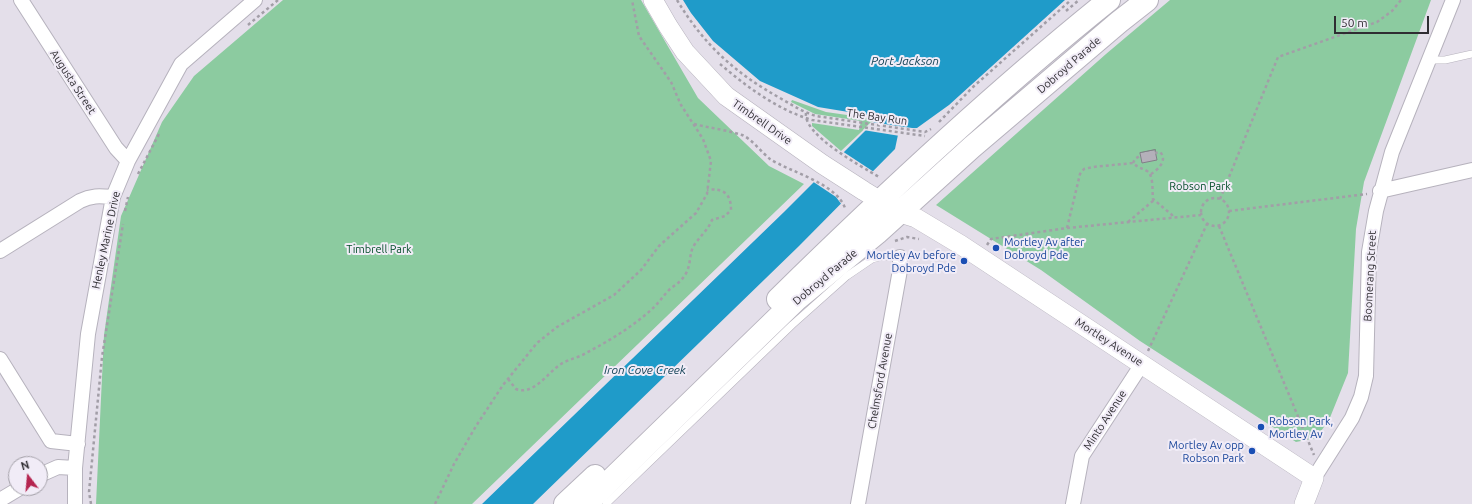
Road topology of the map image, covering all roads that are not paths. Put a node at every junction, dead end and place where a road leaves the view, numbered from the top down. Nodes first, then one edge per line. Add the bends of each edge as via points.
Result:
1 (21, 0) edge
2 (255, 0) edge
3 (653, 0) edge
4 (1109, 0) edge
5 (1147, 0) edge
6 (1453, 0) edge
7 (1472, 54) edge
8 (1428, 60) junction
9 (128, 161) junction
10 (1472, 170) edge
11 (1380, 191) junction
12 (872, 196) junction
13 (113, 197) junction
14 (900, 212) junction
15 (0, 251) edge
16 (900, 257) joint
17 (0, 359) edge
18 (1142, 364) junction
19 (78, 444) junction
20 (76, 468) junction
21 (48, 471) edge
22 (1317, 473) junction
23 (75, 504) edge
24 (566, 504) edge
25 (586, 504) edge
26 (606, 504) edge
27 (858, 504) edge
28 (1073, 504) edge
29 (1304, 504) edge

1 - 9 street, Augusta Street via 116,148
2 - 9 street, Henley Marine Drive via 181,64
3 - 12 street, Timbrell Drive via 685,52 726,96
4 - 12 highway, Dobroyd Parade
5 - 14 highway, Dobroyd Parade via 972,147
6 - 8 street, Boomerang Street
7 - 8 lane via 1445,60
8 - 11 street, Boomerang Street
9 - 13 street, Henley Marine Drive
10 - 11 street
11 - 22 street, Boomerang Street via 1369,252 1366,376 1352,418
12 - 14 street, Timbrell Drive
12 - 24 highway, Dobroyd Parade
13 - 15 street via 89,196
13 - 19 street, Henley Marine Drive via 88,334
14 - 18 street, Mortley Avenue via 916,218 979,257
14 - 25 highway, Dobroyd Parade via 796,300
16 - 26 lane, Dobroyd Parade via 883,256 872,259 847,276 792,325
16 - 27 street, Chelmsford Avenue via 900,270
17 - 19 street via 51,440
18 - 22 street, Mortley Avenue
18 - 28 street, Minto Avenue via 1082,456
19 - 20 street, Henley Marine Drive
20 - 21 street via 58,467
20 - 23 street, Henley Marine Drive
22 - 29 street, Boomerang Street

